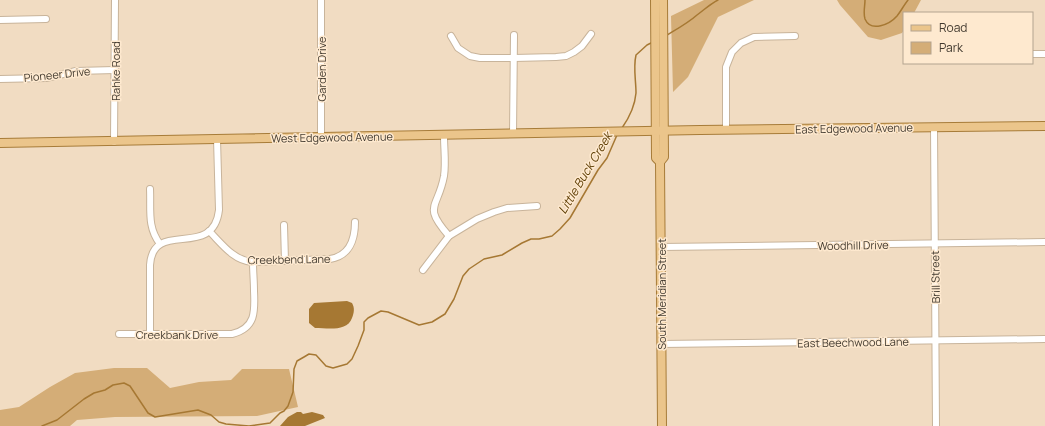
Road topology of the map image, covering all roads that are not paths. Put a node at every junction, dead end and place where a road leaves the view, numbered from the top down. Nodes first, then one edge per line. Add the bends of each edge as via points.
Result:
1 (115, 0) edge
2 (321, 0) edge
3 (654, 0) edge
4 (663, 0) edge
5 (46, 19) dead end
6 (0, 20) edge
7 (591, 34) dead end
8 (514, 35) dead end
9 (451, 36) dead end
10 (794, 36) dead end
11 (1033, 54) edge
12 (1045, 54) edge
13 (514, 58) junction
14 (115, 70) junction
15 (0, 79) edge
16 (1045, 126) edge
17 (934, 127) junction
18 (726, 130) junction
19 (660, 131) junction
20 (514, 134) junction
21 (444, 136) junction
22 (320, 137) junction
23 (217, 139) junction
24 (114, 142) junction
25 (0, 143) edge
26 (150, 189) dead end
27 (537, 206) dead end
28 (356, 222) dead end
29 (284, 225) dead end
30 (209, 231) junction
31 (449, 236) junction
32 (1045, 242) edge
33 (160, 244) junction
34 (934, 244) junction
35 (660, 247) junction
36 (285, 261) junction
37 (253, 262) junction
38 (424, 270) dead end
39 (119, 334) dead end
40 (150, 334) junction
41 (1045, 339) edge
42 (935, 340) junction
43 (661, 344) junction
44 (662, 426) edge
45 (936, 426) edge

1 - 14 street, Rahke Road
2 - 22 street, Garden Drive
3 - 19 main road, South Meridian Street via 654,56
4 - 19 main road, South Meridian Street
5 - 6 street
7 - 13 street via 582,46 566,56
8 - 13 street
9 - 13 street via 458,48 470,56
10 - 18 street via 754,37 740,43 733,50 726,68
11 - 12 street
13 - 20 street
14 - 15 street, Pioneer Drive via 76,71 46,78
14 - 24 street, Rahke Road
16 - 17 main road, East Edgewood Avenue
17 - 18 main road, East Edgewood Avenue
17 - 34 street, Brill Street
18 - 19 main road, East Edgewood Avenue
19 - 20 main road, West Edgewood Avenue
19 - 35 main road, South Meridian Street via 664,157 660,162
20 - 21 main road, West Edgewood Avenue
21 - 22 main road, West Edgewood Avenue
21 - 31 street via 444,173 434,210 438,222
22 - 23 main road, West Edgewood Avenue
23 - 24 main road, West Edgewood Avenue
23 - 30 street via 219,210 216,222
24 - 25 main road, West Edgewood Avenue
26 - 33 street via 151,229
27 - 31 street via 515,207 494,212
28 - 36 street, Creekbend Lane via 352,242 338,257
29 - 36 street
30 - 33 street via 195,239 172,240
30 - 37 street, Creekbend Lane via 234,256
31 - 38 street
32 - 34 street, Woodhill Drive
33 - 40 street via 152,254 150,263
34 - 35 street, Woodhill Drive
34 - 42 street, Brill Street
35 - 43 main road, South Meridian Street
36 - 37 street, Creekbend Lane
37 - 40 street, Creekbank Drive via 254,314 249,325 240,332
39 - 40 street, Creekbank Drive
41 - 42 street, East Beechwood Lane
42 - 43 street, East Beechwood Lane
42 - 45 street, Brill Street
43 - 44 main road, South Meridian Street

